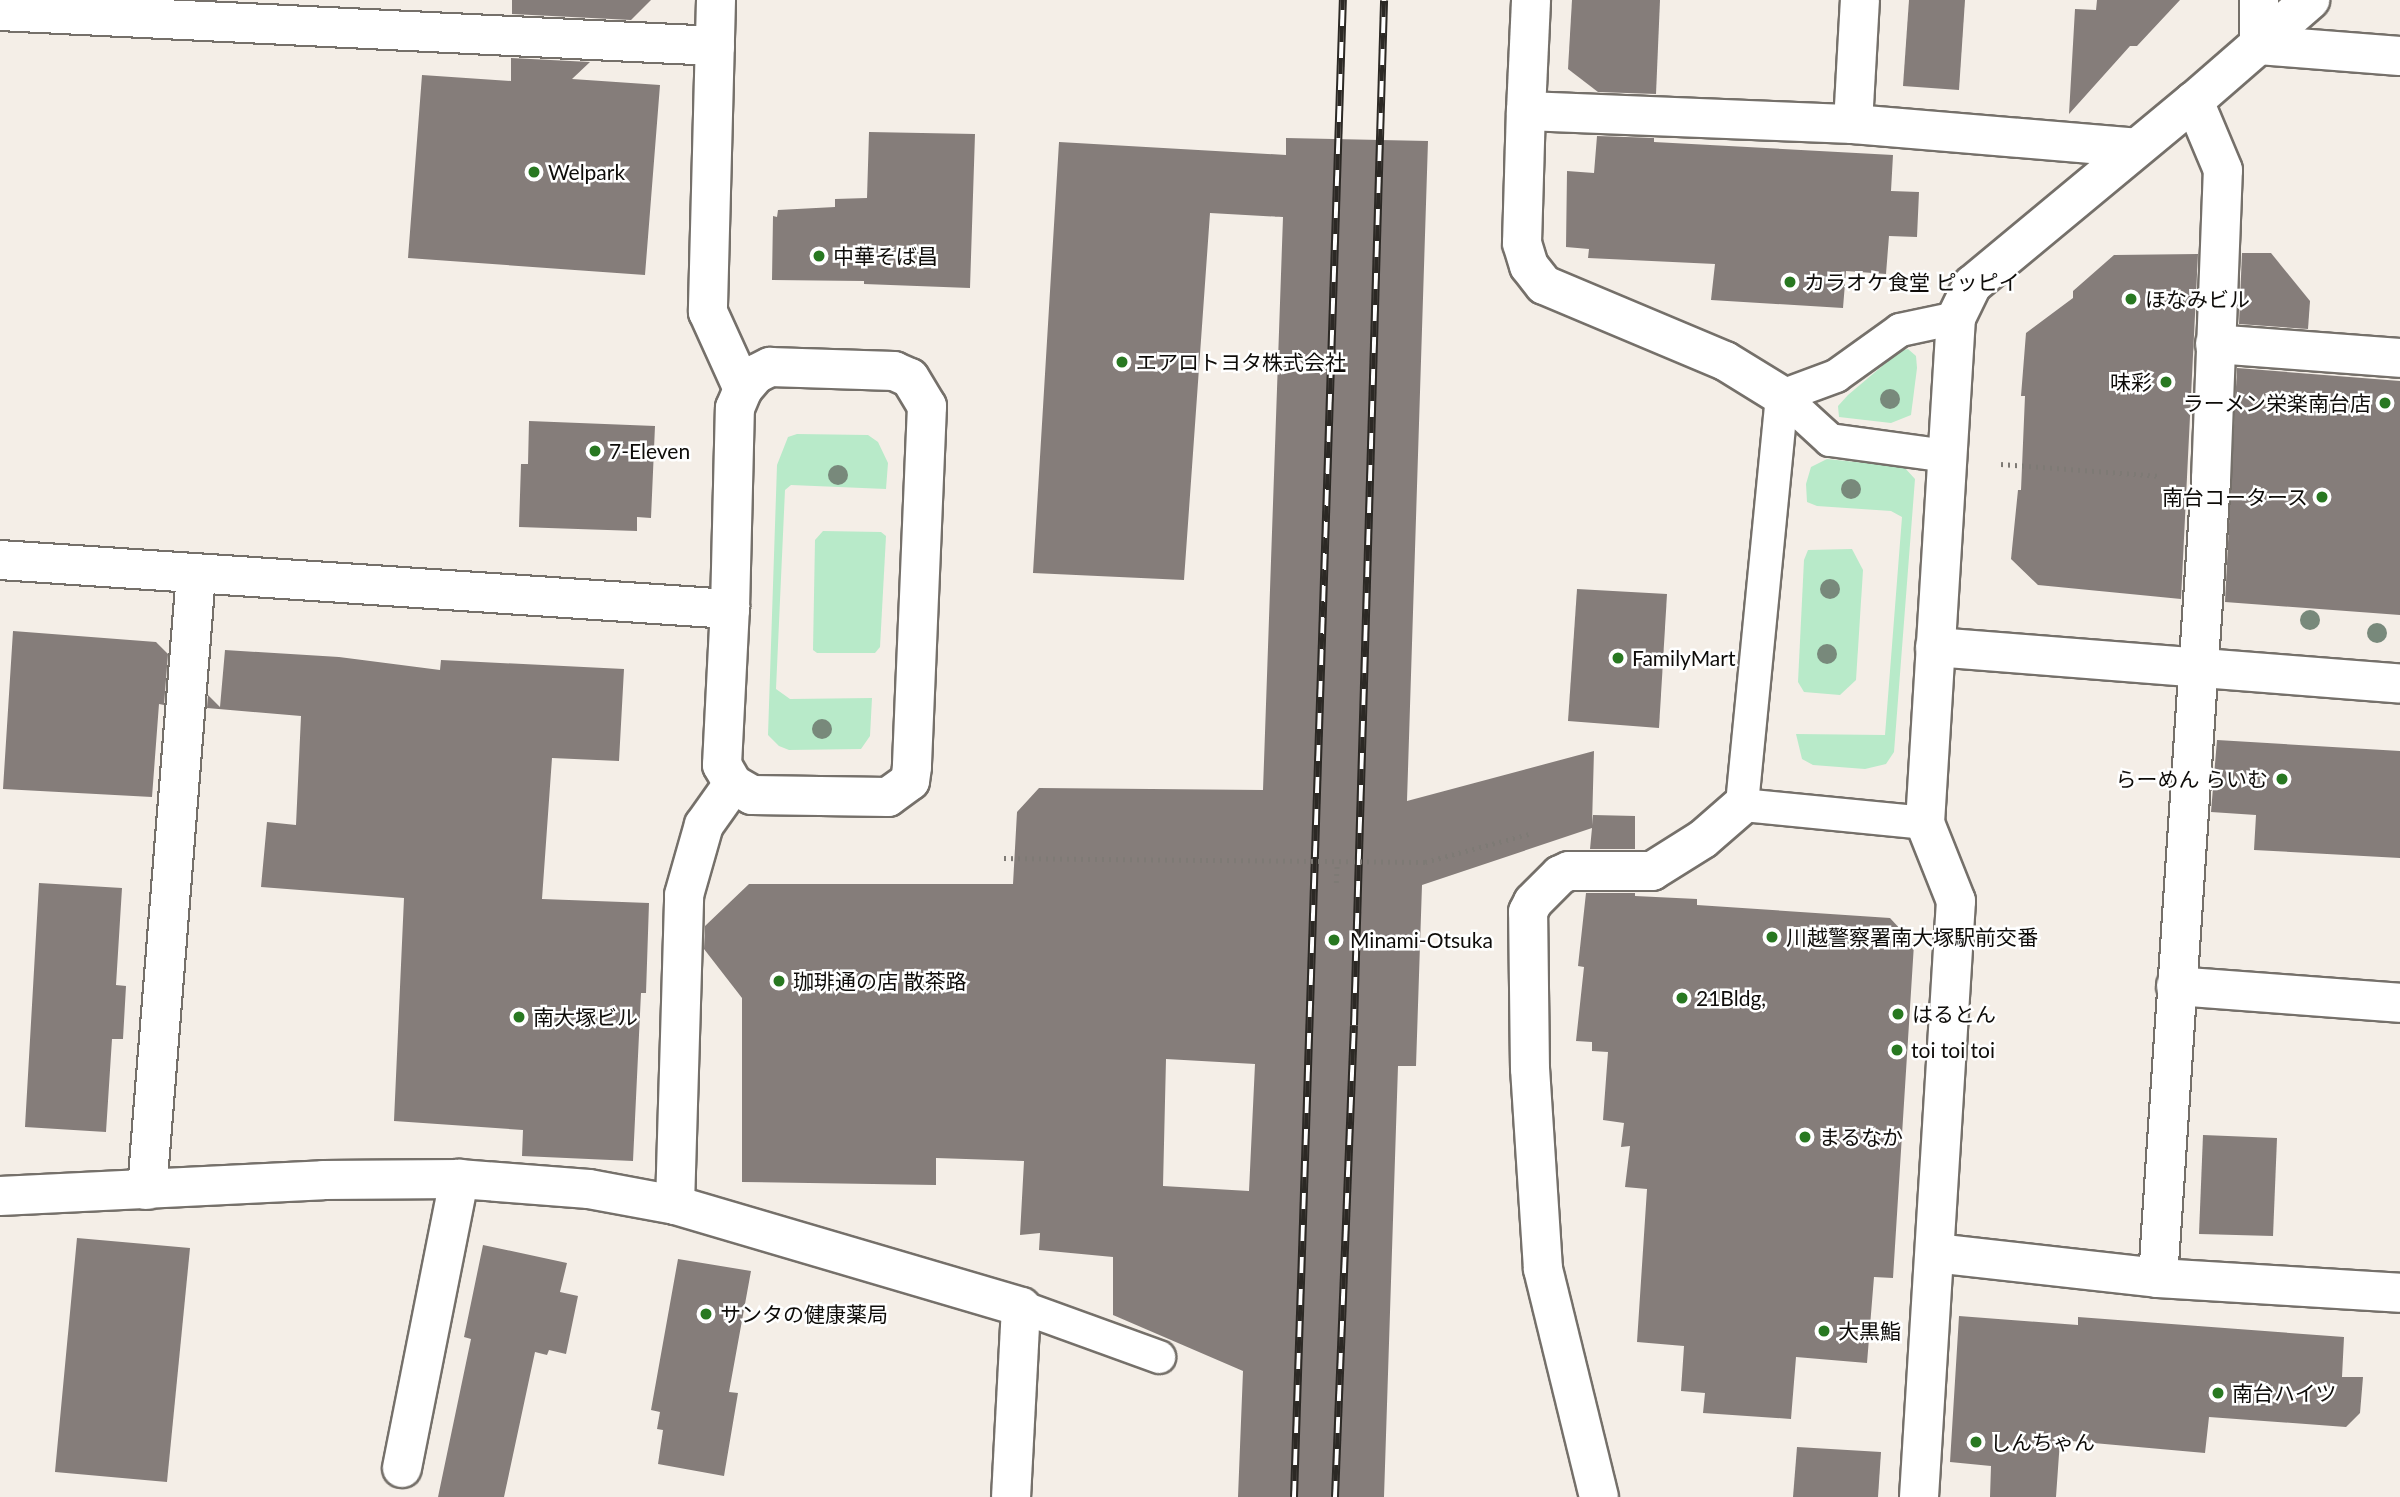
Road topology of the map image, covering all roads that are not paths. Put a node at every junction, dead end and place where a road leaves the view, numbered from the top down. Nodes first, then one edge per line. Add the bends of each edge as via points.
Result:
1 (716, 0) edge
2 (1531, 0) edge
3 (1860, 0) edge
4 (2259, 0) edge
5 (2310, 0) edge
6 (0, 11) edge
7 (2259, 45) junction
8 (715, 46) junction
9 (2400, 56) edge
10 (2194, 102) junction
11 (1526, 111) junction
12 (1853, 124) junction
13 (2136, 148) junction
14 (1956, 318) junction
15 (2216, 344) junction
16 (2400, 358) edge
17 (743, 389) junction
18 (1782, 396) junction
19 (1947, 456) junction
20 (0, 560) edge
21 (196, 574) junction
22 (730, 609) junction
23 (1935, 647) junction
24 (2197, 668) junction
25 (2400, 684) edge
26 (733, 784) junction
27 (1742, 805) junction
28 (1926, 823) junction
29 (2176, 986) junction
30 (2400, 1003) edge
31 (459, 1179) junction
32 (147, 1190) junction
33 (0, 1196) edge
34 (675, 1205) junction
35 (1935, 1253) junction
36 (2158, 1278) junction
37 (2400, 1293) edge
38 (1021, 1307) junction
39 (1159, 1357) dead end
40 (402, 1468) dead end
41 (1011, 1497) edge
42 (1599, 1497) edge
43 (1919, 1497) edge

1 - 8 street
2 - 11 street
3 - 12 street
4 - 7 street
5 - 7 street
6 - 8 street
7 - 9 street
7 - 10 street
8 - 17 street via 708,312
10 - 13 street
10 - 15 street via 2223,170
11 - 12 street
11 - 18 street via 1522,243 1529,266 1544,285 1725,361
12 - 13 street
13 - 14 street via 1972,285
14 - 18 lane via 1900,330 1836,376
14 - 19 street
15 - 16 street
15 - 24 street
17 - 22 street via 735,408
17 - 26 street via 770,367 894,371 910,378 928,406 910,781 888,797 752,795
18 - 19 lane via 1830,440
18 - 27 lane
19 - 23 street
20 - 21 street
21 - 22 street
21 - 32 street
22 - 26 street via 722,765
23 - 24 street
23 - 28 street
24 - 25 street
24 - 29 street
26 - 34 street via 704,825 684,895
27 - 28 lane
27 - 42 street via 1703,839 1652,872 1569,871 1533,902 1528,912 1530,1069 1543,1269
28 - 35 street via 1956,901
29 - 30 street
29 - 36 street
31 - 32 street via 323,1180
31 - 34 street via 589,1189
31 - 40 street
32 - 33 street
34 - 38 street
35 - 36 street
35 - 43 street
36 - 37 street
38 - 39 lane
38 - 41 street

